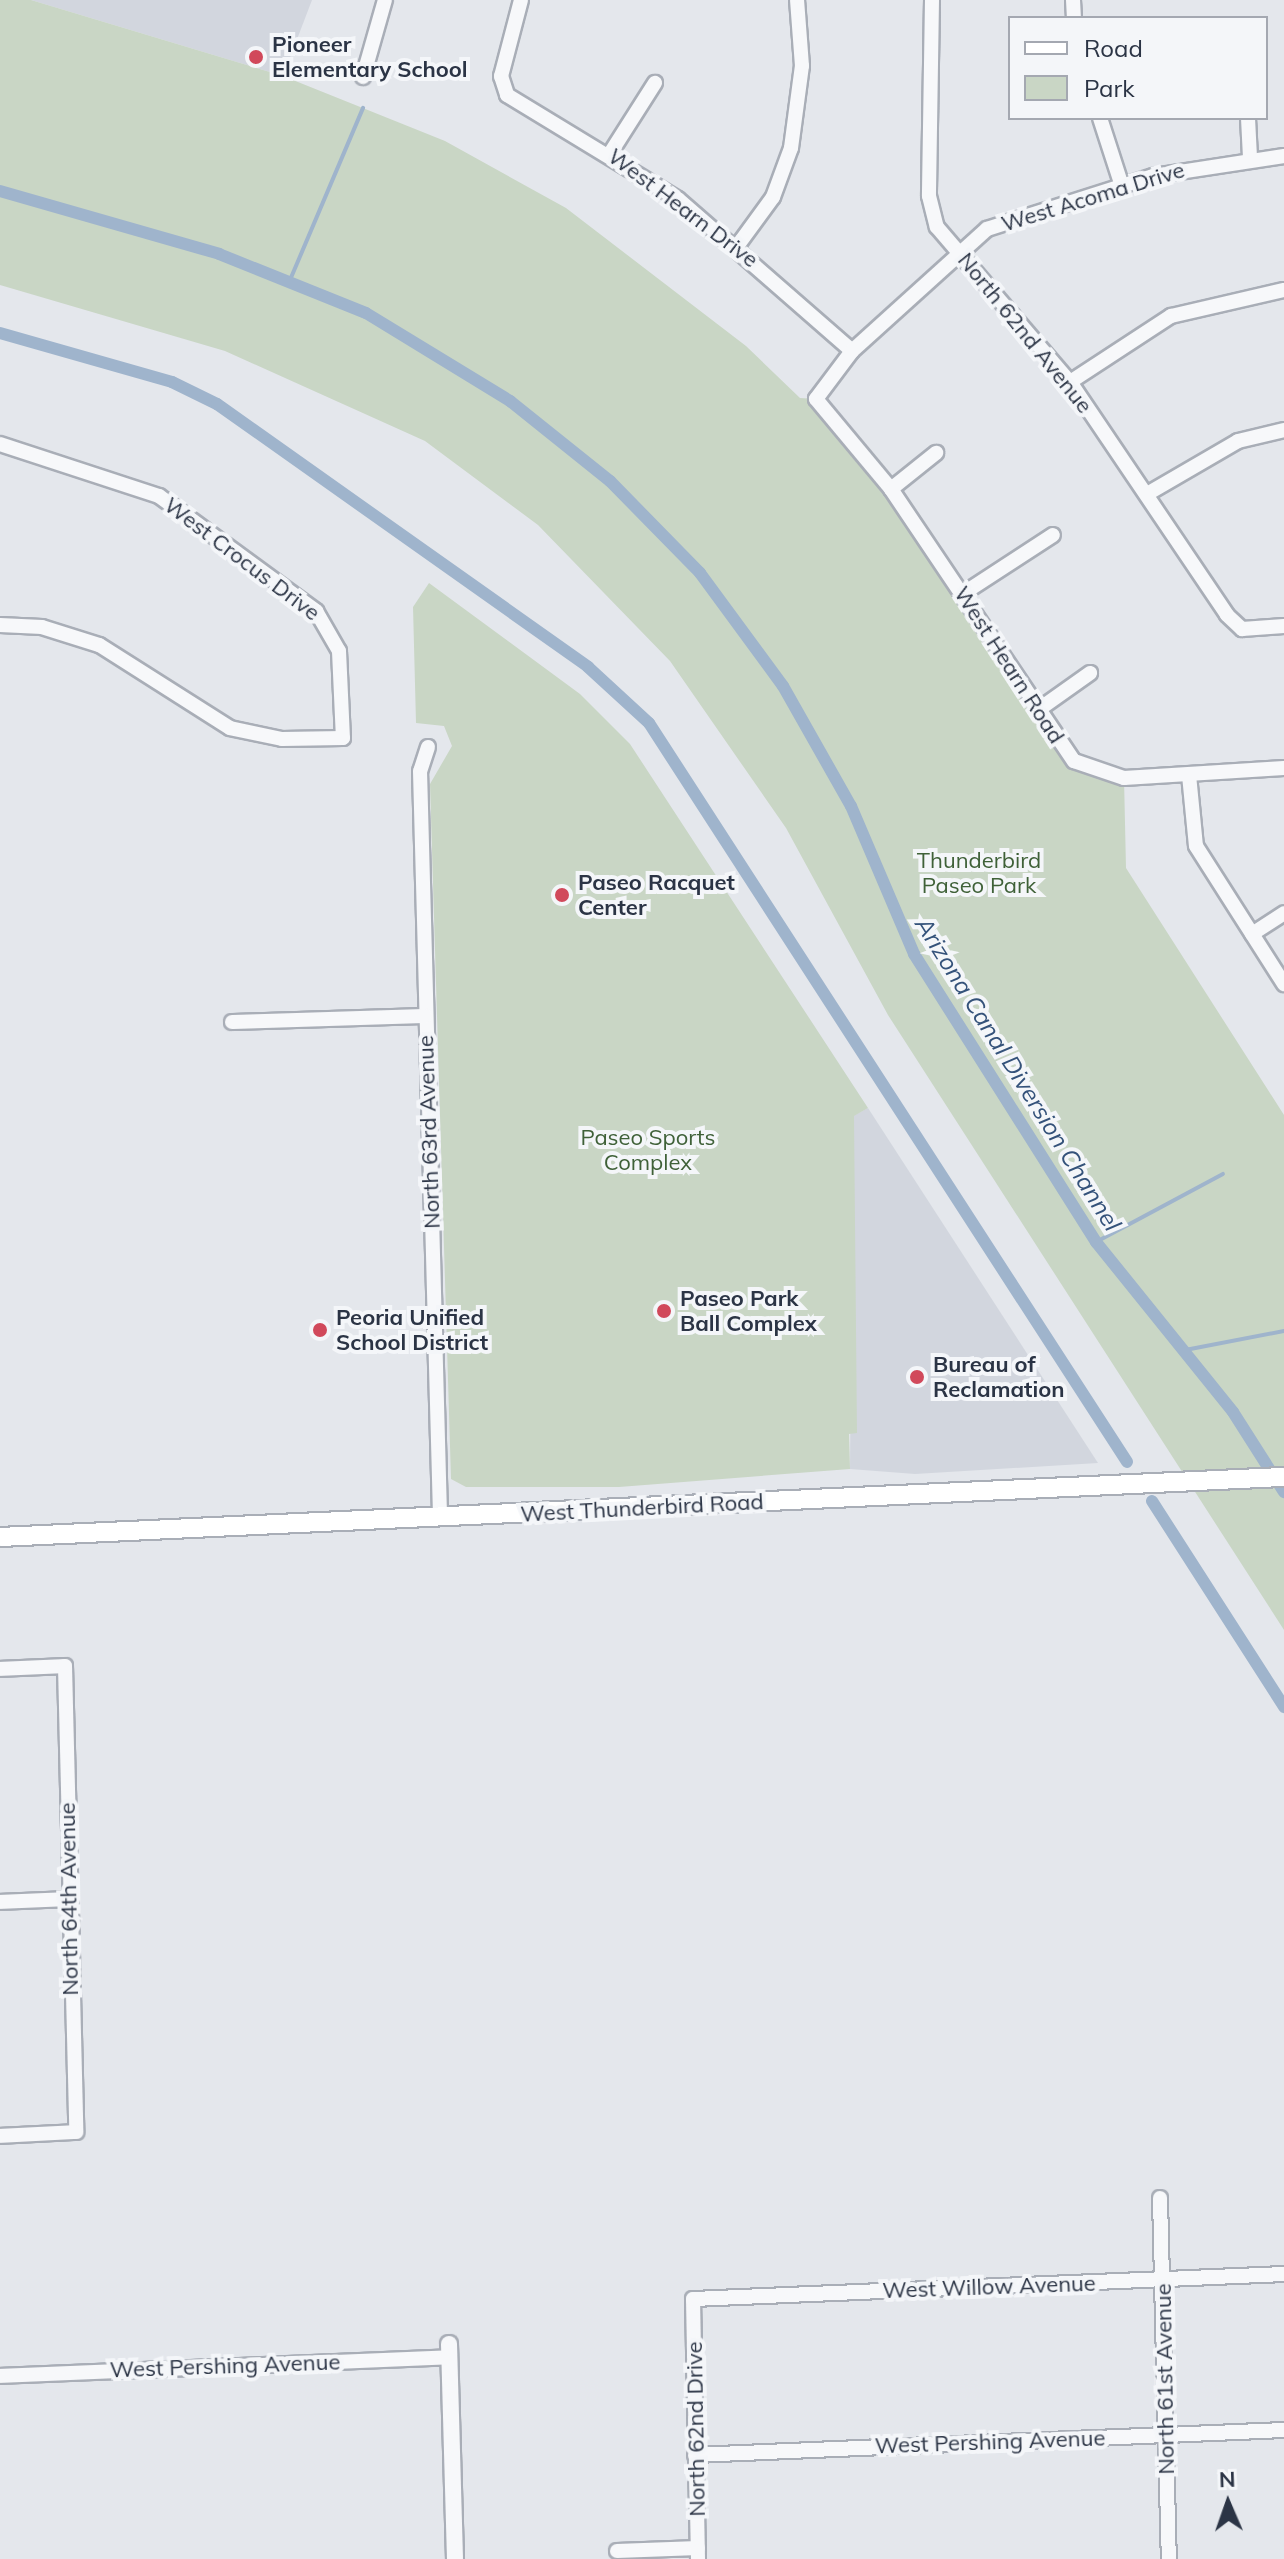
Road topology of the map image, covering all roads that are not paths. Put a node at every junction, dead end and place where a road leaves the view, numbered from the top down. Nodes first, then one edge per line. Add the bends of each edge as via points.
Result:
1 (385, 0) edge
2 (521, 0) edge
3 (797, 0) edge
4 (932, 0) edge
5 (363, 77) dead end
6 (655, 83) dead end
7 (1101, 120) edge
8 (1248, 120) edge
9 (611, 152) junction
10 (1284, 156) edge
11 (1250, 158) junction
12 (1122, 186) junction
13 (738, 245) junction
14 (958, 251) junction
15 (1284, 290) edge
16 (852, 351) junction
17 (1070, 382) junction
18 (816, 399) joint
19 (1284, 430) edge
20 (0, 444) edge
21 (936, 453) dead end
22 (891, 489) junction
23 (1147, 494) junction
24 (1053, 535) dead end
25 (964, 593) junction
26 (0, 625) edge
27 (1284, 626) edge
28 (1090, 673) dead end
29 (1038, 710) junction
30 (428, 747) dead end
31 (1284, 768) edge
32 (1189, 775) junction
33 (1284, 913) edge
34 (1252, 934) junction
35 (1284, 984) edge
36 (425, 1016) junction
37 (232, 1022) dead end
38 (1284, 1477) edge
39 (440, 1517) junction
40 (0, 1537) edge
41 (0, 1669) edge
42 (68, 1899) junction
43 (0, 1902) edge
44 (0, 2136) edge
45 (1160, 2198) dead end
46 (1284, 2274) edge
47 (1163, 2279) junction
48 (693, 2299) joint
49 (449, 2350) joint
50 (0, 2376) edge
51 (1284, 2430) edge
52 (1166, 2435) junction
53 (695, 2455) junction
54 (617, 2551) dead end
55 (698, 2554) edge
56 (455, 2559) edge
57 (1169, 2559) edge

1 - 5 street
2 - 9 street, West Hearn Drive via 501,86
3 - 13 street via 802,66 791,148 773,197
4 - 14 street, North 62nd Avenue via 930,209
6 - 9 street
7 - 12 street
8 - 11 street
9 - 13 street, West Hearn Drive
10 - 11 street, West Acoma Drive
11 - 12 street, West Acoma Drive
12 - 14 street, West Acoma Drive via 1002,223
13 - 16 street, West Hearn Drive
14 - 16 street, West Acoma Drive
14 - 17 street, North 62nd Avenue
15 - 17 street via 1171,316
16 - 18 street, West Acoma Drive
17 - 23 street, North 62nd Avenue
18 - 22 street, West Hearn Road
19 - 23 street via 1238,441
20 - 26 street, West Crocus Drive via 159,496 316,611 339,651 343,738 282,739 230,728 99,645 42,627
21 - 22 street
22 - 25 street, West Hearn Road
23 - 27 street, North 62nd Avenue via 1242,629
24 - 25 street
25 - 29 street, West Hearn Road
28 - 29 street
29 - 32 street, West Hearn Road via 1063,749 1091,770 1124,778
30 - 36 street, North 63rd Avenue via 420,771
31 - 32 street, West Hearn Road
32 - 34 street via 1196,846
33 - 34 street
34 - 35 street
36 - 37 street
36 - 39 street, North 63rd Avenue
38 - 39 main road, West Thunderbird Road
39 - 40 main road, West Thunderbird Road
41 - 42 street, North 64th Avenue via 65,1666
42 - 43 street
42 - 44 street, North 64th Avenue via 76,2132
45 - 47 street, North 61st Avenue
46 - 47 street, West Willow Avenue
47 - 48 street, West Willow Avenue
47 - 52 street, North 61st Avenue
48 - 53 street, North 62nd Drive
49 - 50 street, West Pershing Avenue
49 - 56 street
51 - 52 street, West Pershing Avenue
52 - 53 street, West Pershing Avenue
52 - 57 street, North 61st Avenue
53 - 55 street, North 62nd Drive
54 - 55 street

